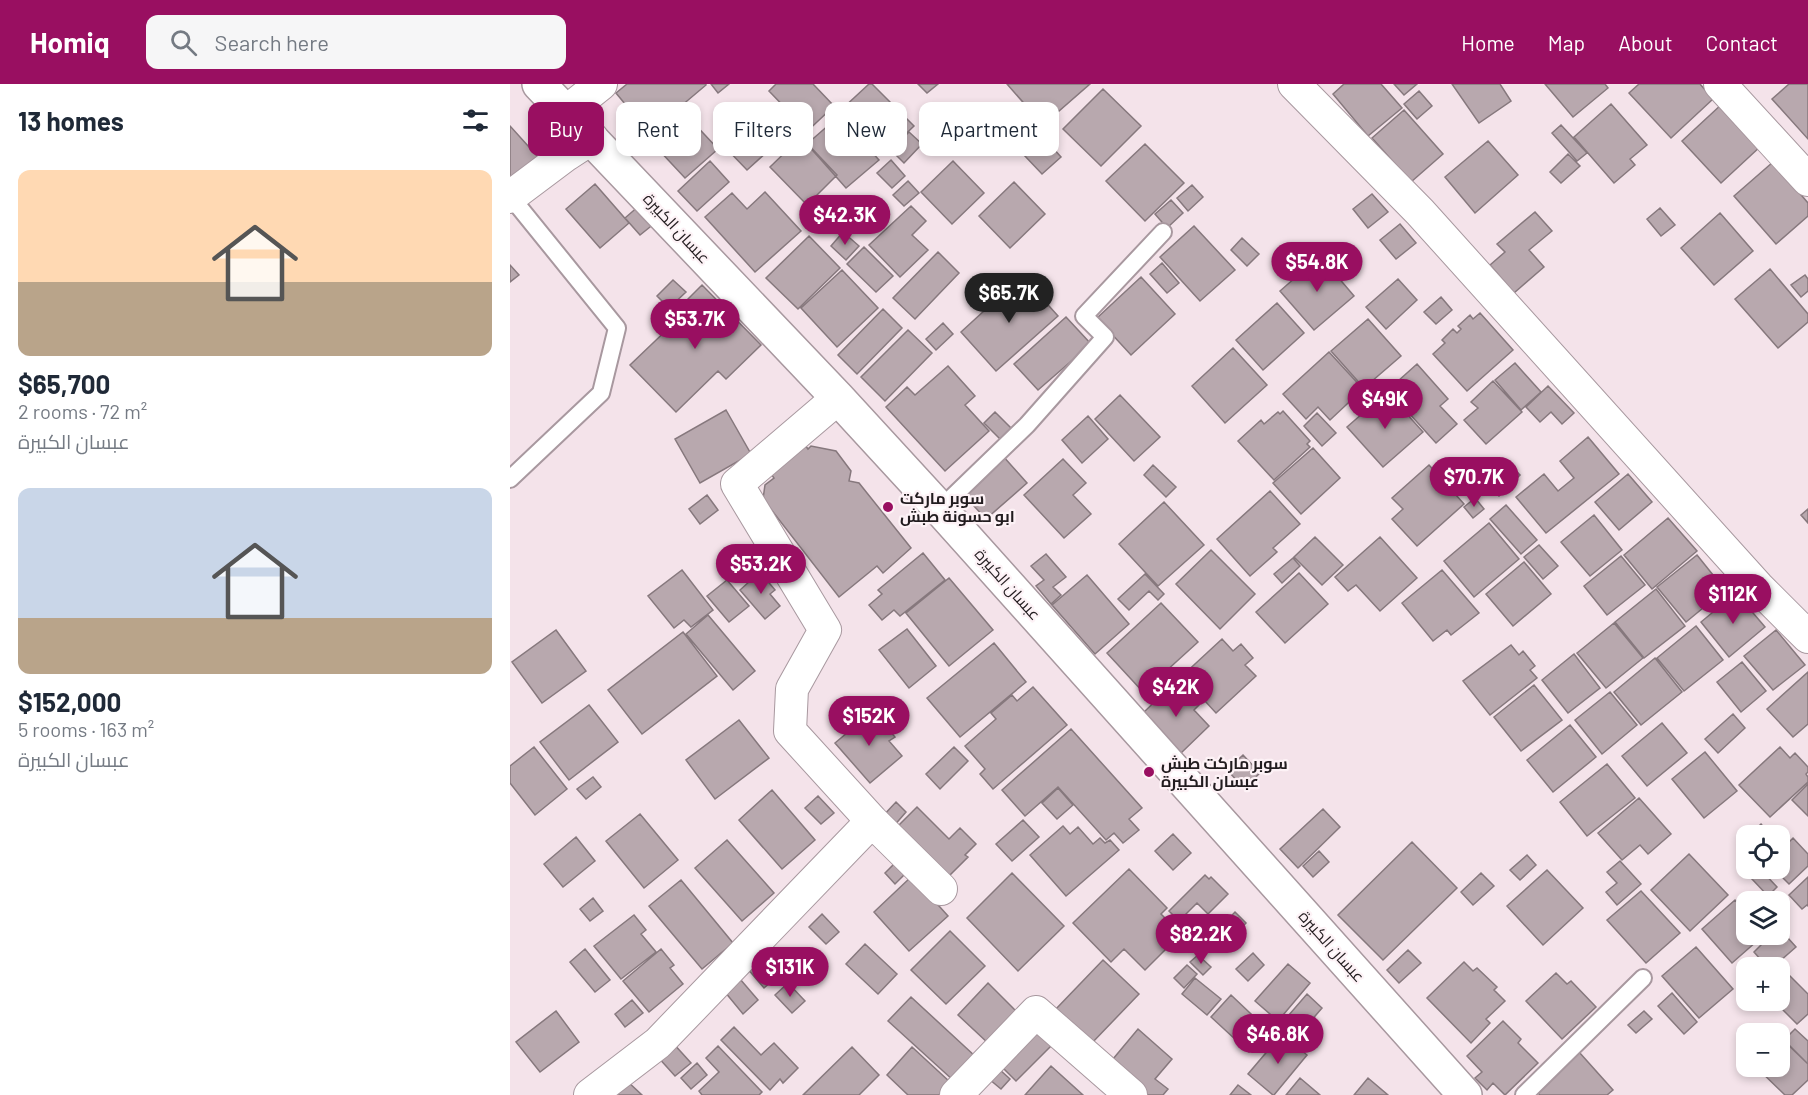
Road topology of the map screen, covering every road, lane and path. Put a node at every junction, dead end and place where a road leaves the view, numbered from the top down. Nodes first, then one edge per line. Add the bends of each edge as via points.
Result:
1 (539, 84) edge
2 (601, 84) edge
3 (1294, 84) edge
4 (1720, 84) edge
5 (556, 102) edge
6 (578, 102) edge
7 (604, 151) edge
8 (565, 156) edge
9 (1808, 180) edge
10 (510, 197) edge
11 (1162, 232) dead end
12 (838, 398) junction
13 (510, 479) edge
14 (940, 509) junction
15 (1808, 637) edge
16 (872, 821) junction
17 (941, 889) dead end
18 (1643, 978) dead end
19 (590, 1095) edge
20 (956, 1095) edge
21 (1131, 1095) edge
22 (1465, 1095) edge
23 (1524, 1095) edge

1 - 5 main road, عبسان الكبيرة
2 - 6 street
3 - 15 street via 1420,212 1758,587
4 - 9 street
7 - 12 main road, عبسان الكبيرة
8 - 10 street
10 - 13 lane via 617,328 601,393
11 - 14 lane via 1084,316 1105,337 1027,425
12 - 14 main road, عبسان الكبيرة
12 - 16 street via 737,484 825,630 792,689 790,731
14 - 22 main road, عبسان الكبيرة
16 - 17 street
16 - 19 street via 658,1042
18 - 23 lane
20 - 21 street via 1036,1012

